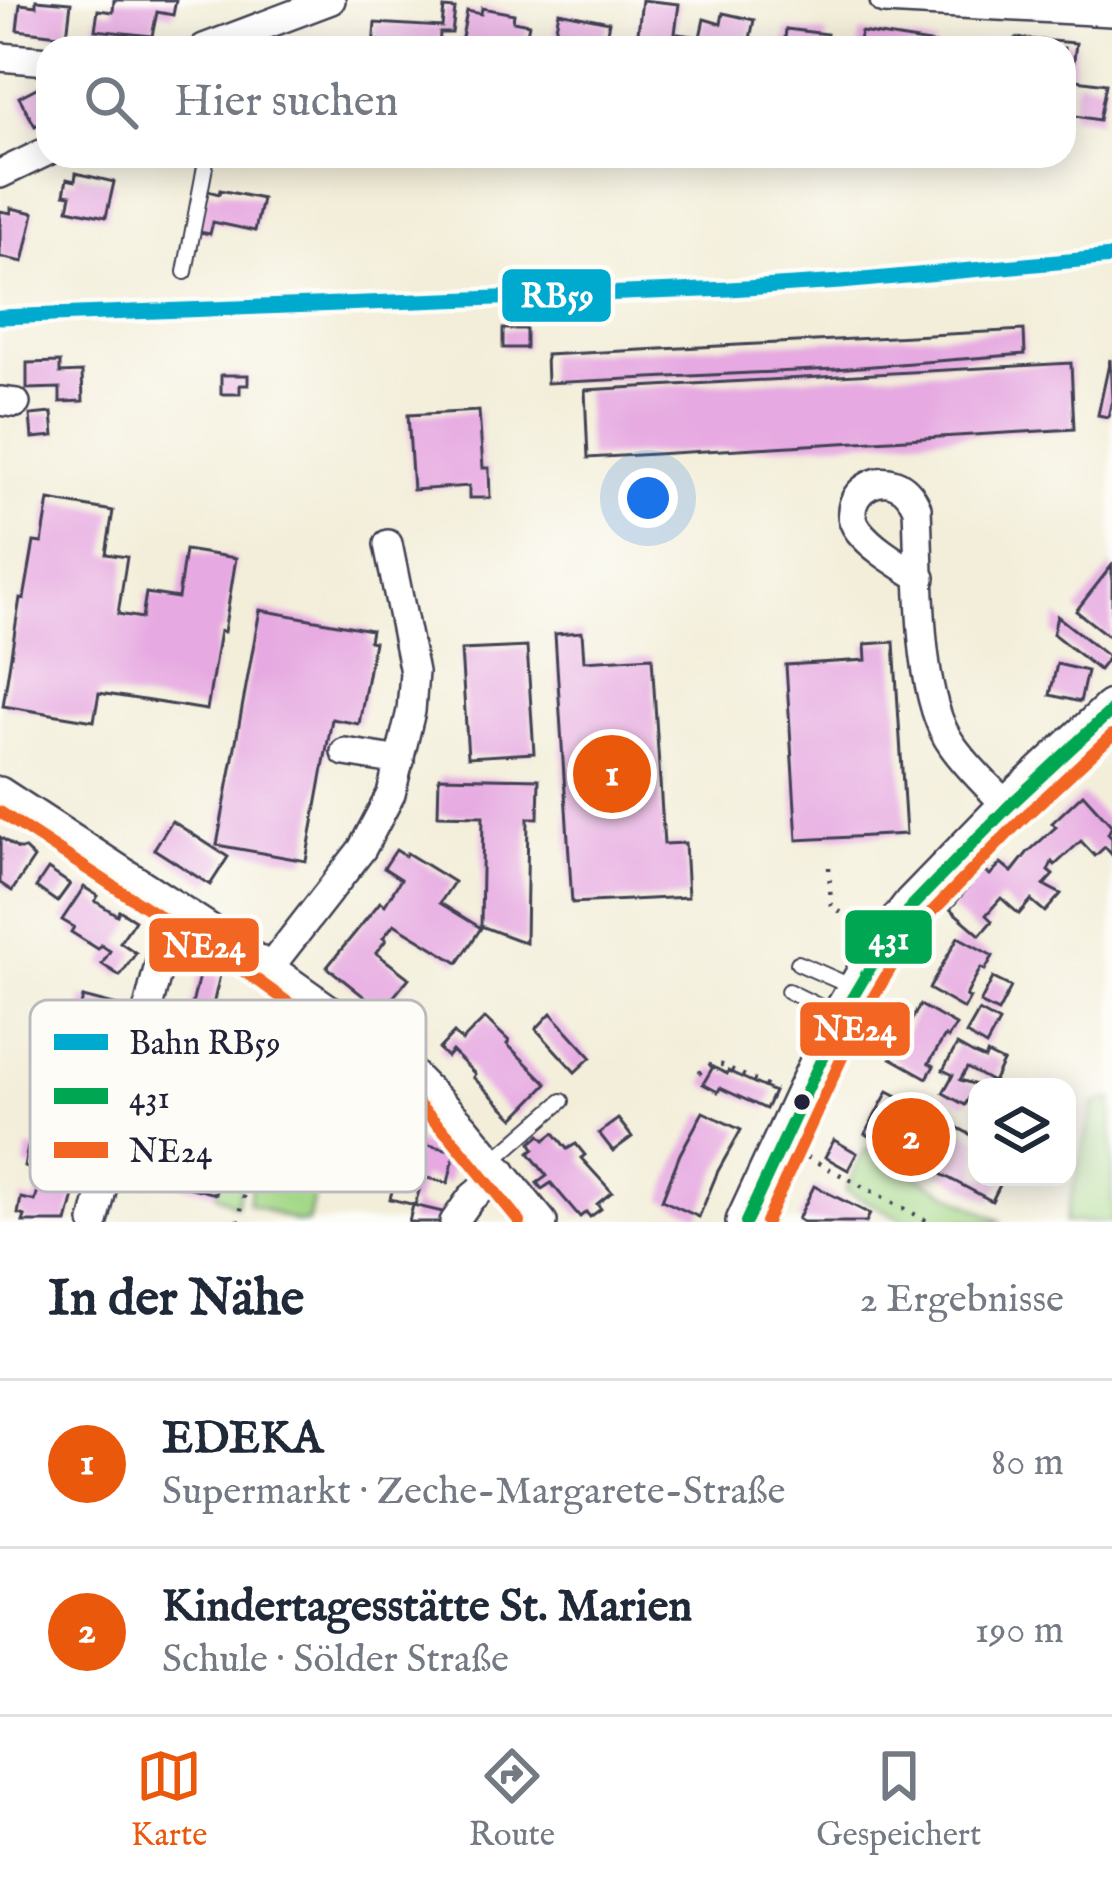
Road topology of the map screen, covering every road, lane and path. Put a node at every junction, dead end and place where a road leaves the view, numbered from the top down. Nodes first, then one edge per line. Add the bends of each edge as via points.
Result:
1 (331, 0) edge
2 (884, 0) edge
3 (1112, 12) edge
4 (243, 36) edge
5 (0, 57) edge
6 (36, 61) edge
7 (36, 157) edge
8 (205, 168) edge
9 (0, 174) edge
10 (184, 272) dead end
11 (388, 544) dead end
12 (920, 578) dead end
13 (1112, 710) edge
14 (344, 752) dead end
15 (400, 761) junction
16 (0, 791) edge
17 (1008, 807) junction
18 (829, 867) dead end
19 (177, 906) junction
20 (861, 925) dead end
21 (798, 963) dead end
22 (270, 967) junction
23 (788, 991) dead end
24 (151, 1000) edge
25 (317, 1000) edge
26 (848, 1003) junction
27 (699, 1073) dead end
28 (426, 1087) edge
29 (779, 1092) dead end
30 (562, 1101) dead end
31 (782, 1145) junction
32 (497, 1166) junction
33 (102, 1192) edge
34 (245, 1192) edge
35 (94, 1222) edge
36 (238, 1222) edge
37 (454, 1222) edge
38 (543, 1222) edge
39 (746, 1222) edge
40 (929, 1222) edge

1 - 4 street
2 - 3 street
5 - 6 street
7 - 9 street
8 - 10 lane
11 - 15 street via 414,673
12 - 17 street via 934,711 950,744
13 - 17 main road
14 - 15 street
15 - 22 street via 362,849
16 - 19 street
17 - 26 main road via 913,905
18 - 20 path via 831,906
19 - 22 street
19 - 24 street
21 - 26 lane
22 - 25 street
23 - 26 lane
26 - 31 main road
27 - 29 path via 722,1065
28 - 32 street
30 - 32 lane
31 - 39 main road
31 - 40 path
32 - 37 street
32 - 38 street
33 - 35 street
34 - 36 path

